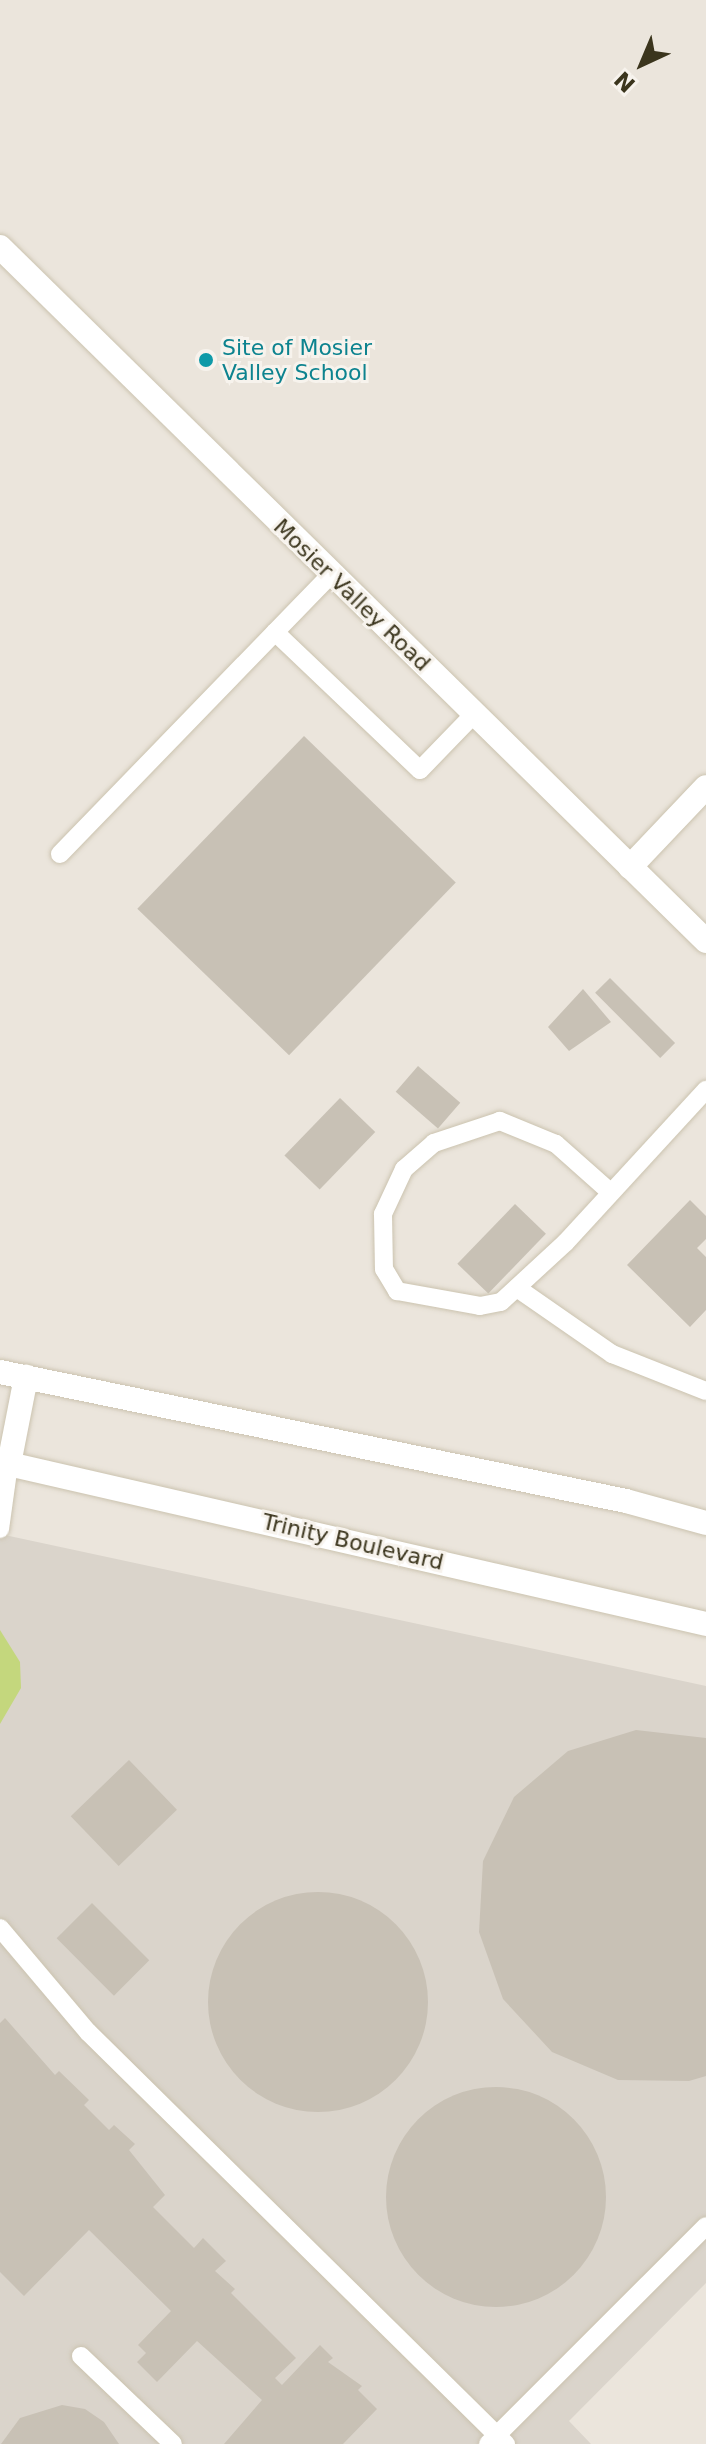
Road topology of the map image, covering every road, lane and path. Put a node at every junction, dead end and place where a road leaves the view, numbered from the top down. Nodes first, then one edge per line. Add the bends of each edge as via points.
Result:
1 (0, 247) edge
2 (331, 574) junction
3 (275, 632) junction
4 (474, 714) junction
5 (706, 787) edge
6 (60, 854) dead end
7 (630, 867) junction
8 (706, 941) edge
9 (706, 1090) edge
10 (609, 1191) junction
11 (517, 1288) junction
12 (0, 1372) edge
13 (26, 1377) junction
14 (706, 1391) edge
15 (5, 1463) edge
16 (706, 1523) edge
17 (0, 1529) edge
18 (706, 1624) edge
19 (0, 1928) edge
20 (706, 2226) edge
21 (81, 2356) dead end
22 (497, 2441) edge
23 (173, 2444) edge

1 - 2 main road, Mosier Valley Road
2 - 3 lane
2 - 4 main road, Mosier Valley Road
3 - 4 lane via 420,770
3 - 6 lane
4 - 7 main road, Mosier Valley Road
5 - 7 main road
7 - 8 main road, Mosier Valley Road
9 - 10 lane
10 - 11 lane
10 - 11 lane via 556,1144 500,1121 434,1143 404,1169 383,1214 384,1269 397,1291 480,1306 501,1302
11 - 14 lane via 612,1354
12 - 13 main road
13 - 15 main road
13 - 16 main road via 626,1501
15 - 17 lane
15 - 18 main road, Trinity Boulevard
19 - 22 lane via 88,2032
20 - 22 lane
21 - 23 lane

